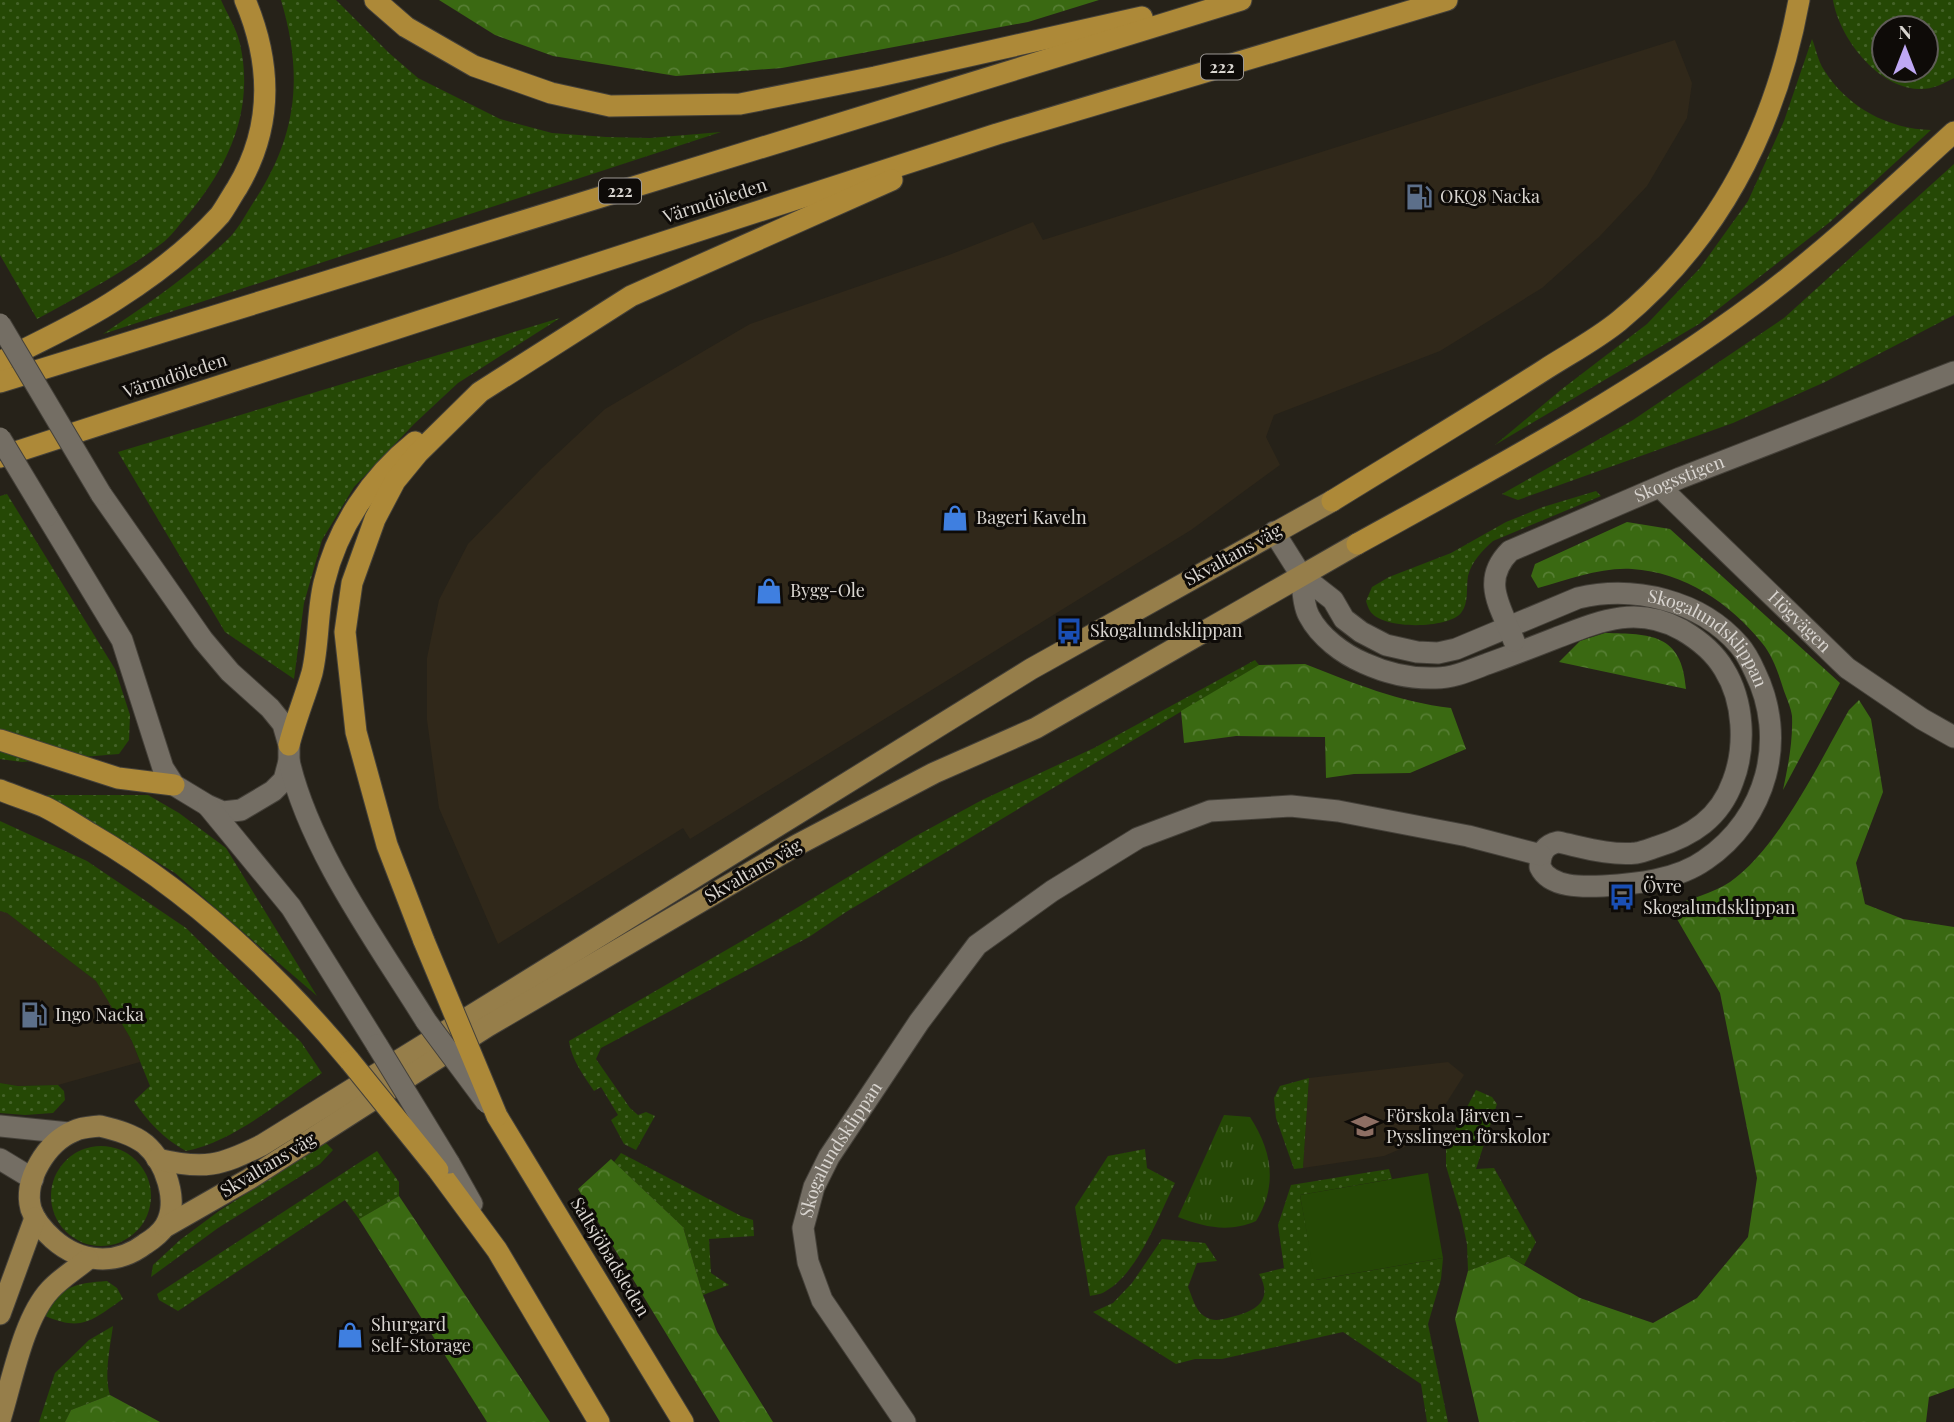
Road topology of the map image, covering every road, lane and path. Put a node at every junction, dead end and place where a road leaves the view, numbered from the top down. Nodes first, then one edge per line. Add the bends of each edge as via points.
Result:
1 (245, 0) edge
2 (375, 0) edge
3 (1219, 0) edge
4 (1241, 0) edge
5 (1447, 0) edge
6 (1799, 0) edge
7 (1954, 132) edge
8 (997, 134) junction
9 (0, 324) edge
10 (0, 362) edge
11 (1954, 372) edge
12 (0, 382) edge
13 (480, 392) junction
14 (0, 438) edge
15 (0, 457) edge
16 (1660, 487) junction
17 (1332, 501) joint
18 (1274, 532) junction
19 (1357, 544) joint
20 (1301, 575) junction
21 (1509, 627) junction
22 (1519, 652) junction
23 (1954, 737) edge
24 (0, 740) edge
25 (289, 753) junction
26 (174, 785) junction
27 (0, 790) edge
28 (207, 805) junction
29 (1541, 855) junction
30 (497, 1116) junction
31 (0, 1126) edge
32 (69, 1133) junction
33 (157, 1158) junction
34 (0, 1159) edge
35 (444, 1167) junction
36 (33, 1180) junction
37 (34, 1219) junction
38 (165, 1227) junction
39 (88, 1259) junction
40 (0, 1314) edge
41 (0, 1420) edge
42 (599, 1422) edge
43 (682, 1422) edge
44 (905, 1422) edge

1 - 10 highway via 264,58 261,133 245,175 221,214 173,259 117,300
2 - 3 highway via 406,27 474,66 551,93 610,106 740,104
4 - 12 highway, Värmdöleden / 222
5 - 8 highway, Värmdöleden / 222
6 - 17 highway via 1784,68 1741,175 1702,233 1656,286 1617,322
7 - 19 highway via 1837,238 1758,302 1687,351 1513,458
8 - 13 highway via 631,296
8 - 15 highway, Värmdöleden / 222
9 - 25 street, bridge via 101,494 203,640 283,724
11 - 16 street, Skogsstigen
13 - 25 highway via 393,460 347,524 324,584 312,673
13 - 30 highway, Saltsjöbadsleden, bridge via 395,481 374,519 352,583 345,632 356,732 387,845
14 - 26 street, bridge via 122,640 163,768
16 - 21 street, Skogsstigen via 1510,551 1500,561 1493,582
16 - 23 street, Högvägen via 1847,668
17 - 18 main road, Skvaltans väg
18 - 20 street, Skogalundsklippan
18 - 33 main road, Skvaltans väg via 1031,668 262,1145 209,1165
19 - 20 main road, Skvaltans väg
20 - 21 street, Skogalundsklippan via 1333,600 1343,619 1361,632 1407,650 1438,653 1456,649
20 - 22 street, Skogalundsklippan via 1308,614 1316,627 1350,657 1379,670 1437,678
20 - 38 main road, Skvaltans väg via 1036,728 934,773 797,845 488,1026
21 - 22 street, Skogsstigen
21 - 29 street, Skogalundsklippan via 1596,594 1665,599 1709,620 1740,646 1766,694 1770,712 1769,760 1757,801 1741,827 1704,861 1654,880 1582,887 1546,876
22 - 29 street, Skogalundsklippan via 1619,617 1672,625 1709,649 1721,664 1731,680 1740,722 1739,759 1730,790 1692,834 1636,853 1558,842
24 - 26 highway via 118,778
25 - 28 street via 284,780 273,791 241,810 223,812
25 - 30 street, bridge via 293,781 333,870 426,1021
26 - 28 street
27 - 35 highway, bridge via 45,807 110,845 195,905 320,1024
28 - 35 street, bridge via 291,907 377,1045
29 - 44 street, Skogalundsklippan via 1338,811 1292,806 1210,811 1138,838 977,944 919,1021 829,1157 814,1187 803,1228 808,1262 822,1300
30 - 43 highway, Saltsjöbadsleden
31 - 32 street, Skvaltans väg
32 - 33 main road, Skvaltans väg via 88,1127 113,1129 146,1145
32 - 36 main road via 44,1156
33 - 38 main road via 172,1207
34 - 36 street
35 - 42 highway
36 - 37 main road via 30,1207
37 - 39 main road via 61,1246
37 - 40 main road
38 - 39 main road, Skvaltans väg via 141,1248 118,1258
39 - 41 main road via 38,1306

